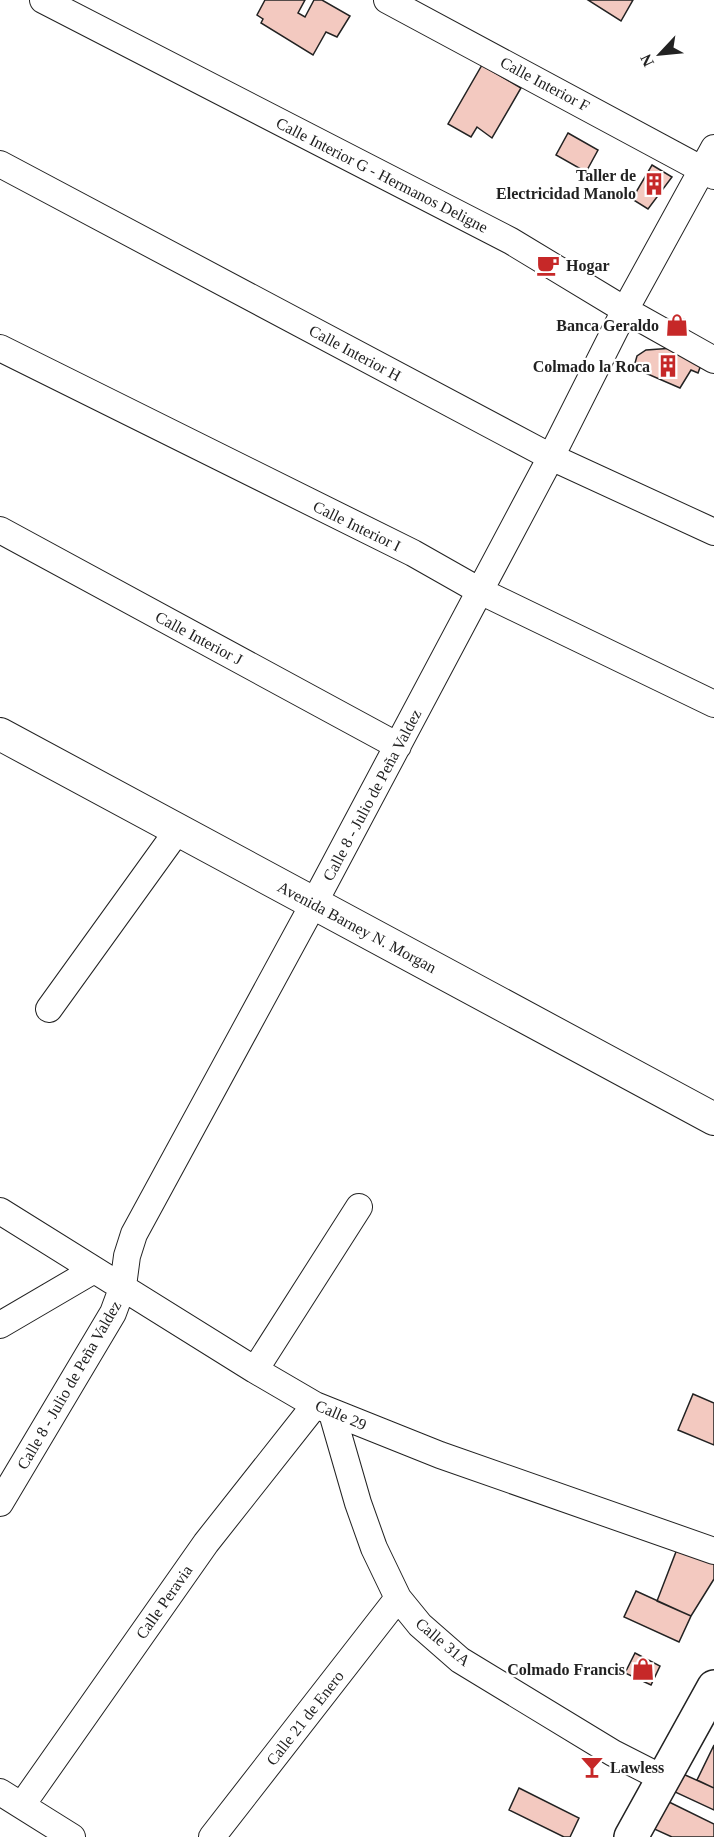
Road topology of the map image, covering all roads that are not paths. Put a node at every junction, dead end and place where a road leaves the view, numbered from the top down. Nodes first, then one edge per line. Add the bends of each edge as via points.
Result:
1 (44, 0) edge
2 (387, 0) edge
3 (0, 164) edge
4 (710, 164) edge
5 (625, 310) junction
6 (0, 348) edge
7 (714, 360) edge
8 (551, 457) junction
9 (0, 530) edge
10 (714, 532) edge
11 (480, 591) junction
12 (714, 704) edge
13 (0, 734) edge
14 (398, 746) junction
15 (178, 830) junction
16 (314, 903) junction
17 (49, 1009) dead end
18 (714, 1119) edge
19 (359, 1207) dead end
20 (0, 1210) edge
21 (94, 1270) junction
22 (123, 1286) junction
23 (0, 1325) edge
24 (255, 1370) junction
25 (324, 1409) junction
26 (0, 1503) edge
27 (714, 1551) edge
28 (398, 1598) junction
29 (714, 1687) edge
30 (664, 1779) junction
31 (0, 1792) edge
32 (22, 1805) junction
33 (72, 1837) edge
34 (212, 1837) edge
35 (631, 1837) edge

1 - 5 street, Calle Interior G - Hermanos Deligne via 511,241
2 - 4 street, Calle Interior F
3 - 8 street, Calle Interior H
4 - 5 street, Calle 8 - Julio de Peña Valdez
5 - 7 street, Calle Interior G - Hermanos Deligne
5 - 8 street, Calle 8 - Julio de Peña Valdez
6 - 11 street, Calle Interior I
8 - 10 street, Calle Interior H
8 - 11 street, Calle 8 - Julio de Peña Valdez
9 - 14 street, Calle Interior J
11 - 12 street, Calle Interior I
11 - 14 street, Calle 8 - Julio de Peña Valdez
13 - 15 street, Avenida Barney N. Morgan
14 - 16 street, Calle 8 - Julio de Peña Valdez
15 - 16 street, Avenida Barney N. Morgan
15 - 17 street
16 - 18 street, Avenida Barney N. Morgan
16 - 22 street, Calle 8 - Julio de Peña Valdez via 134,1234
19 - 24 street
20 - 21 street, Calle 29
21 - 22 street, Calle 29
21 - 23 street
22 - 24 street, Calle 29
22 - 26 street, Calle 8 - Julio de Peña Valdez via 113,1313
24 - 25 street, Calle 29
25 - 27 street, Calle 29 via 440,1455
25 - 28 street, Calle 31A via 374,1548
25 - 32 street, Calle Peravia via 206,1543
28 - 30 street, Calle 31A via 420,1625 460,1659 613,1753
28 - 34 street, Calle 21 de Enero
29 - 30 main road
30 - 35 main road
31 - 32 street
32 - 33 street

